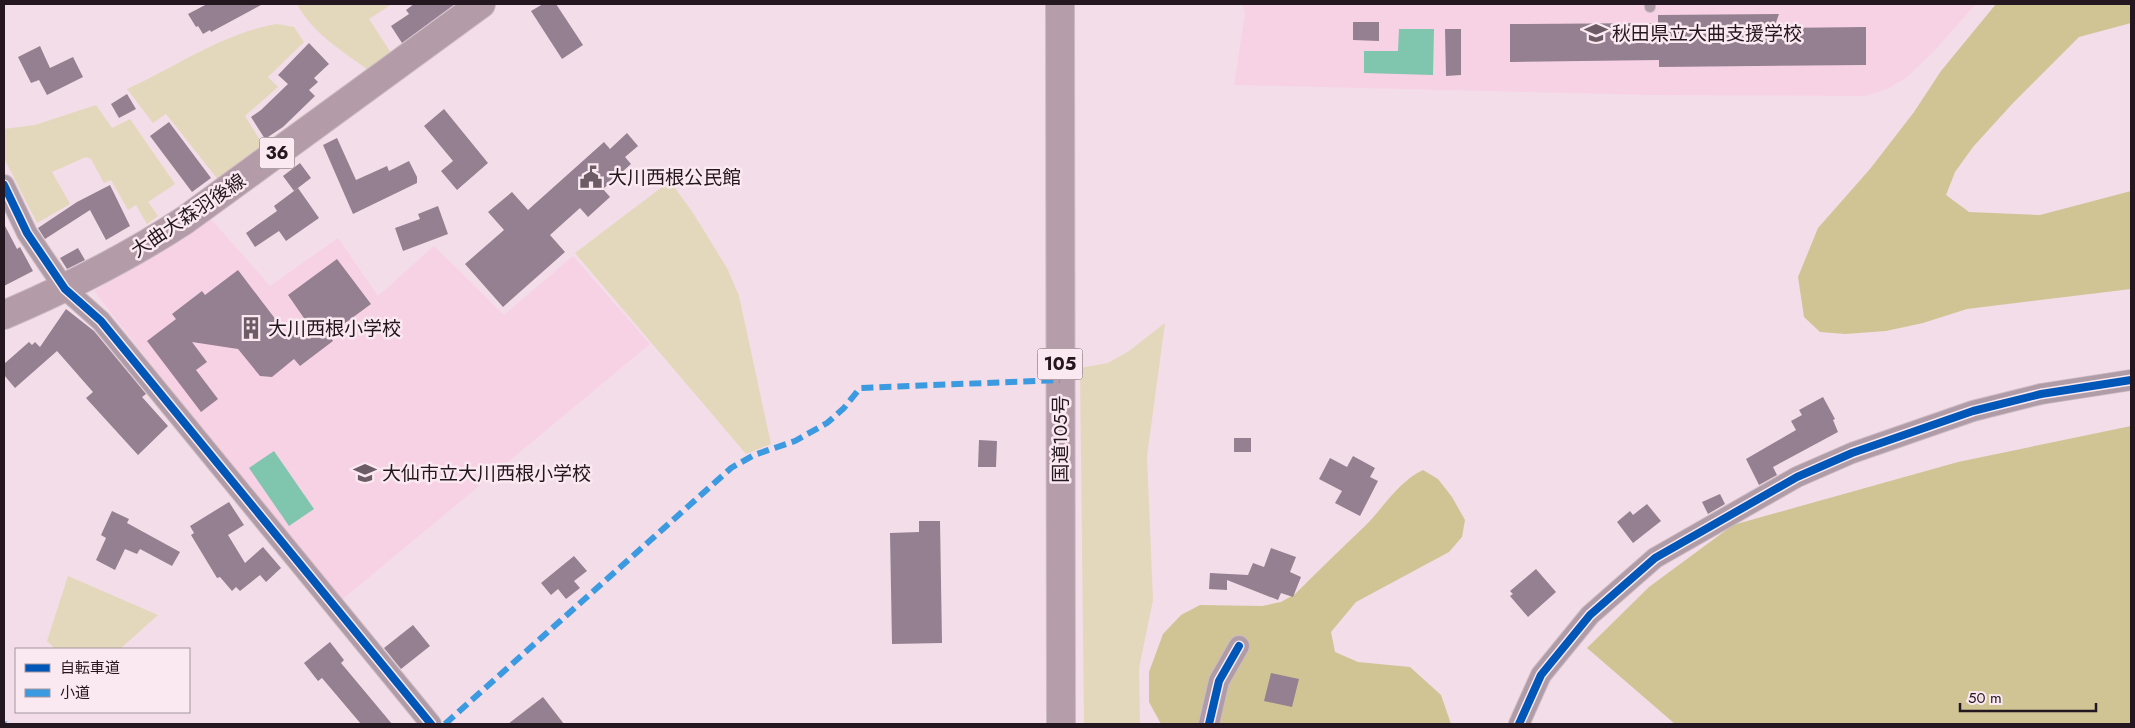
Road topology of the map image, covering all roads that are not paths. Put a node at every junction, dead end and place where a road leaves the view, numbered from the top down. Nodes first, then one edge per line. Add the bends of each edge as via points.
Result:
1 (480, 4) edge
2 (1060, 4) edge
3 (4, 185) edge
4 (65, 289) junction
5 (4, 316) edge
6 (2131, 380) edge
7 (1239, 646) dead end
8 (431, 724) edge
9 (1061, 724) edge
10 (1208, 724) edge
11 (1519, 724) edge

1 - 4 main road, 大曲大森羽後線 / 36 via 185,220 140,250
2 - 9 highway, 国道105号 / 105
3 - 4 street via 27,233
4 - 5 main road, 大曲大森羽後線 / 36
4 - 8 street via 101,321
6 - 11 street via 2041,394 1973,411 1852,453 1797,477 1655,558 1597,609 1541,675
7 - 10 street via 1220,681

